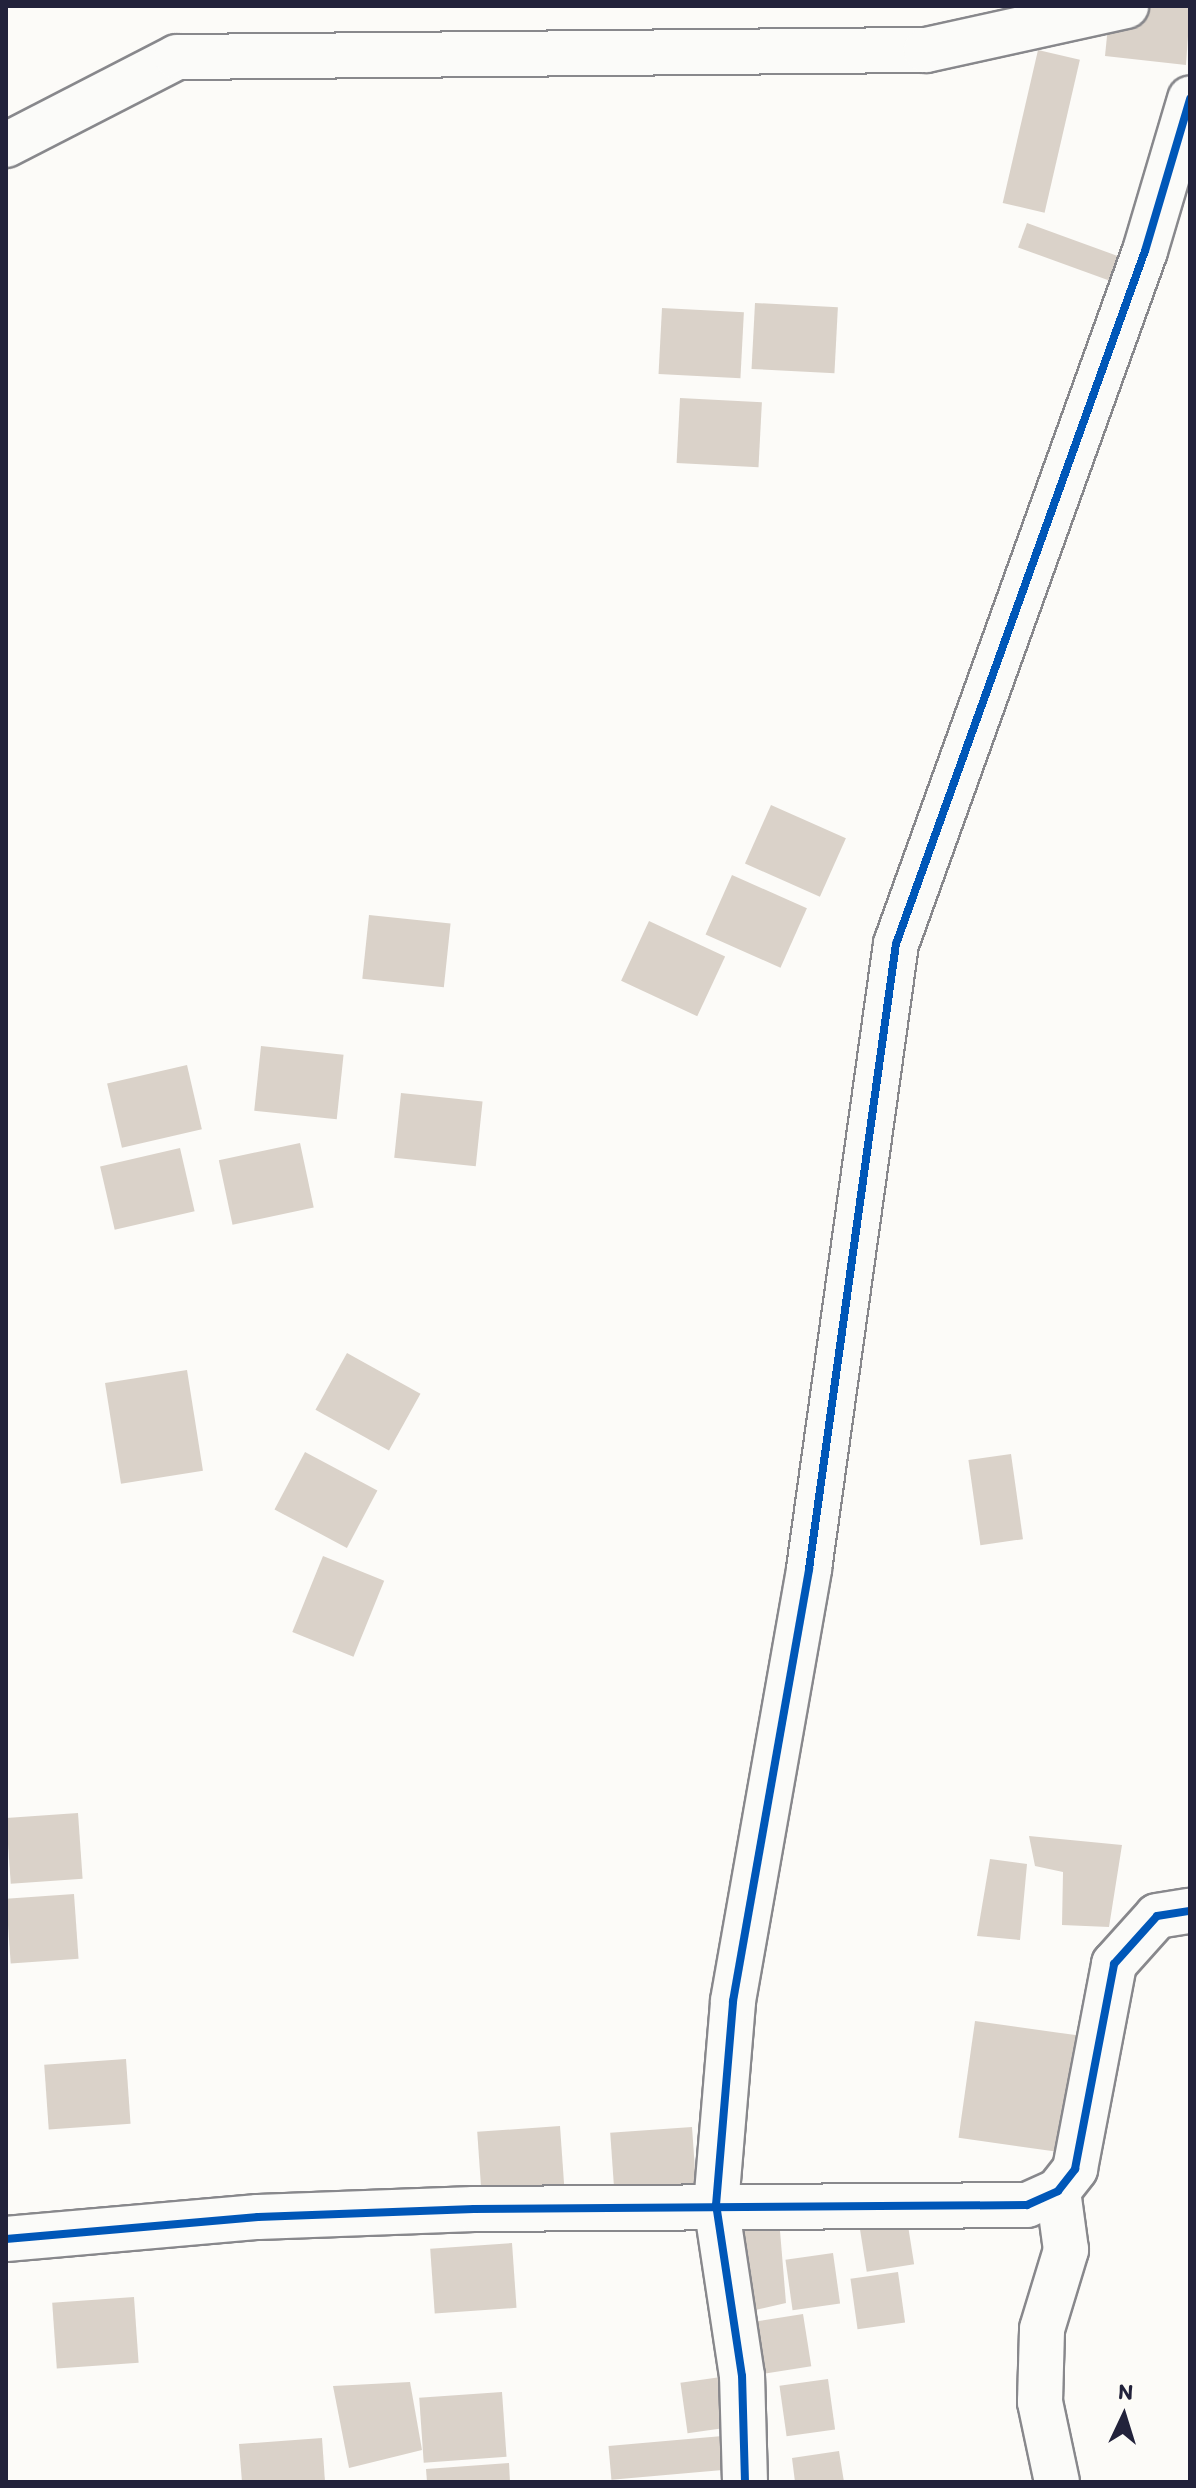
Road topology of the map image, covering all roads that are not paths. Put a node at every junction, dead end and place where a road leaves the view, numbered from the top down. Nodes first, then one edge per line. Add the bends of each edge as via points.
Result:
1 (1126, 6) edge
2 (1190, 99) edge
3 (6, 145) edge
4 (1190, 1911) edge
5 (1058, 2191) junction
6 (716, 2205) junction
7 (6, 2239) edge
8 (745, 2482) edge
9 (1057, 2482) edge

1 - 3 street via 926,50 177,57
2 - 6 street via 1145,251 896,944 809,1569 733,2001
4 - 5 street via 1157,1916 1114,1964 1075,2169
5 - 6 street via 1027,2205
5 - 9 street via 1066,2250 1042,2329 1040,2402
6 - 7 street via 258,2217
6 - 8 street via 742,2376

